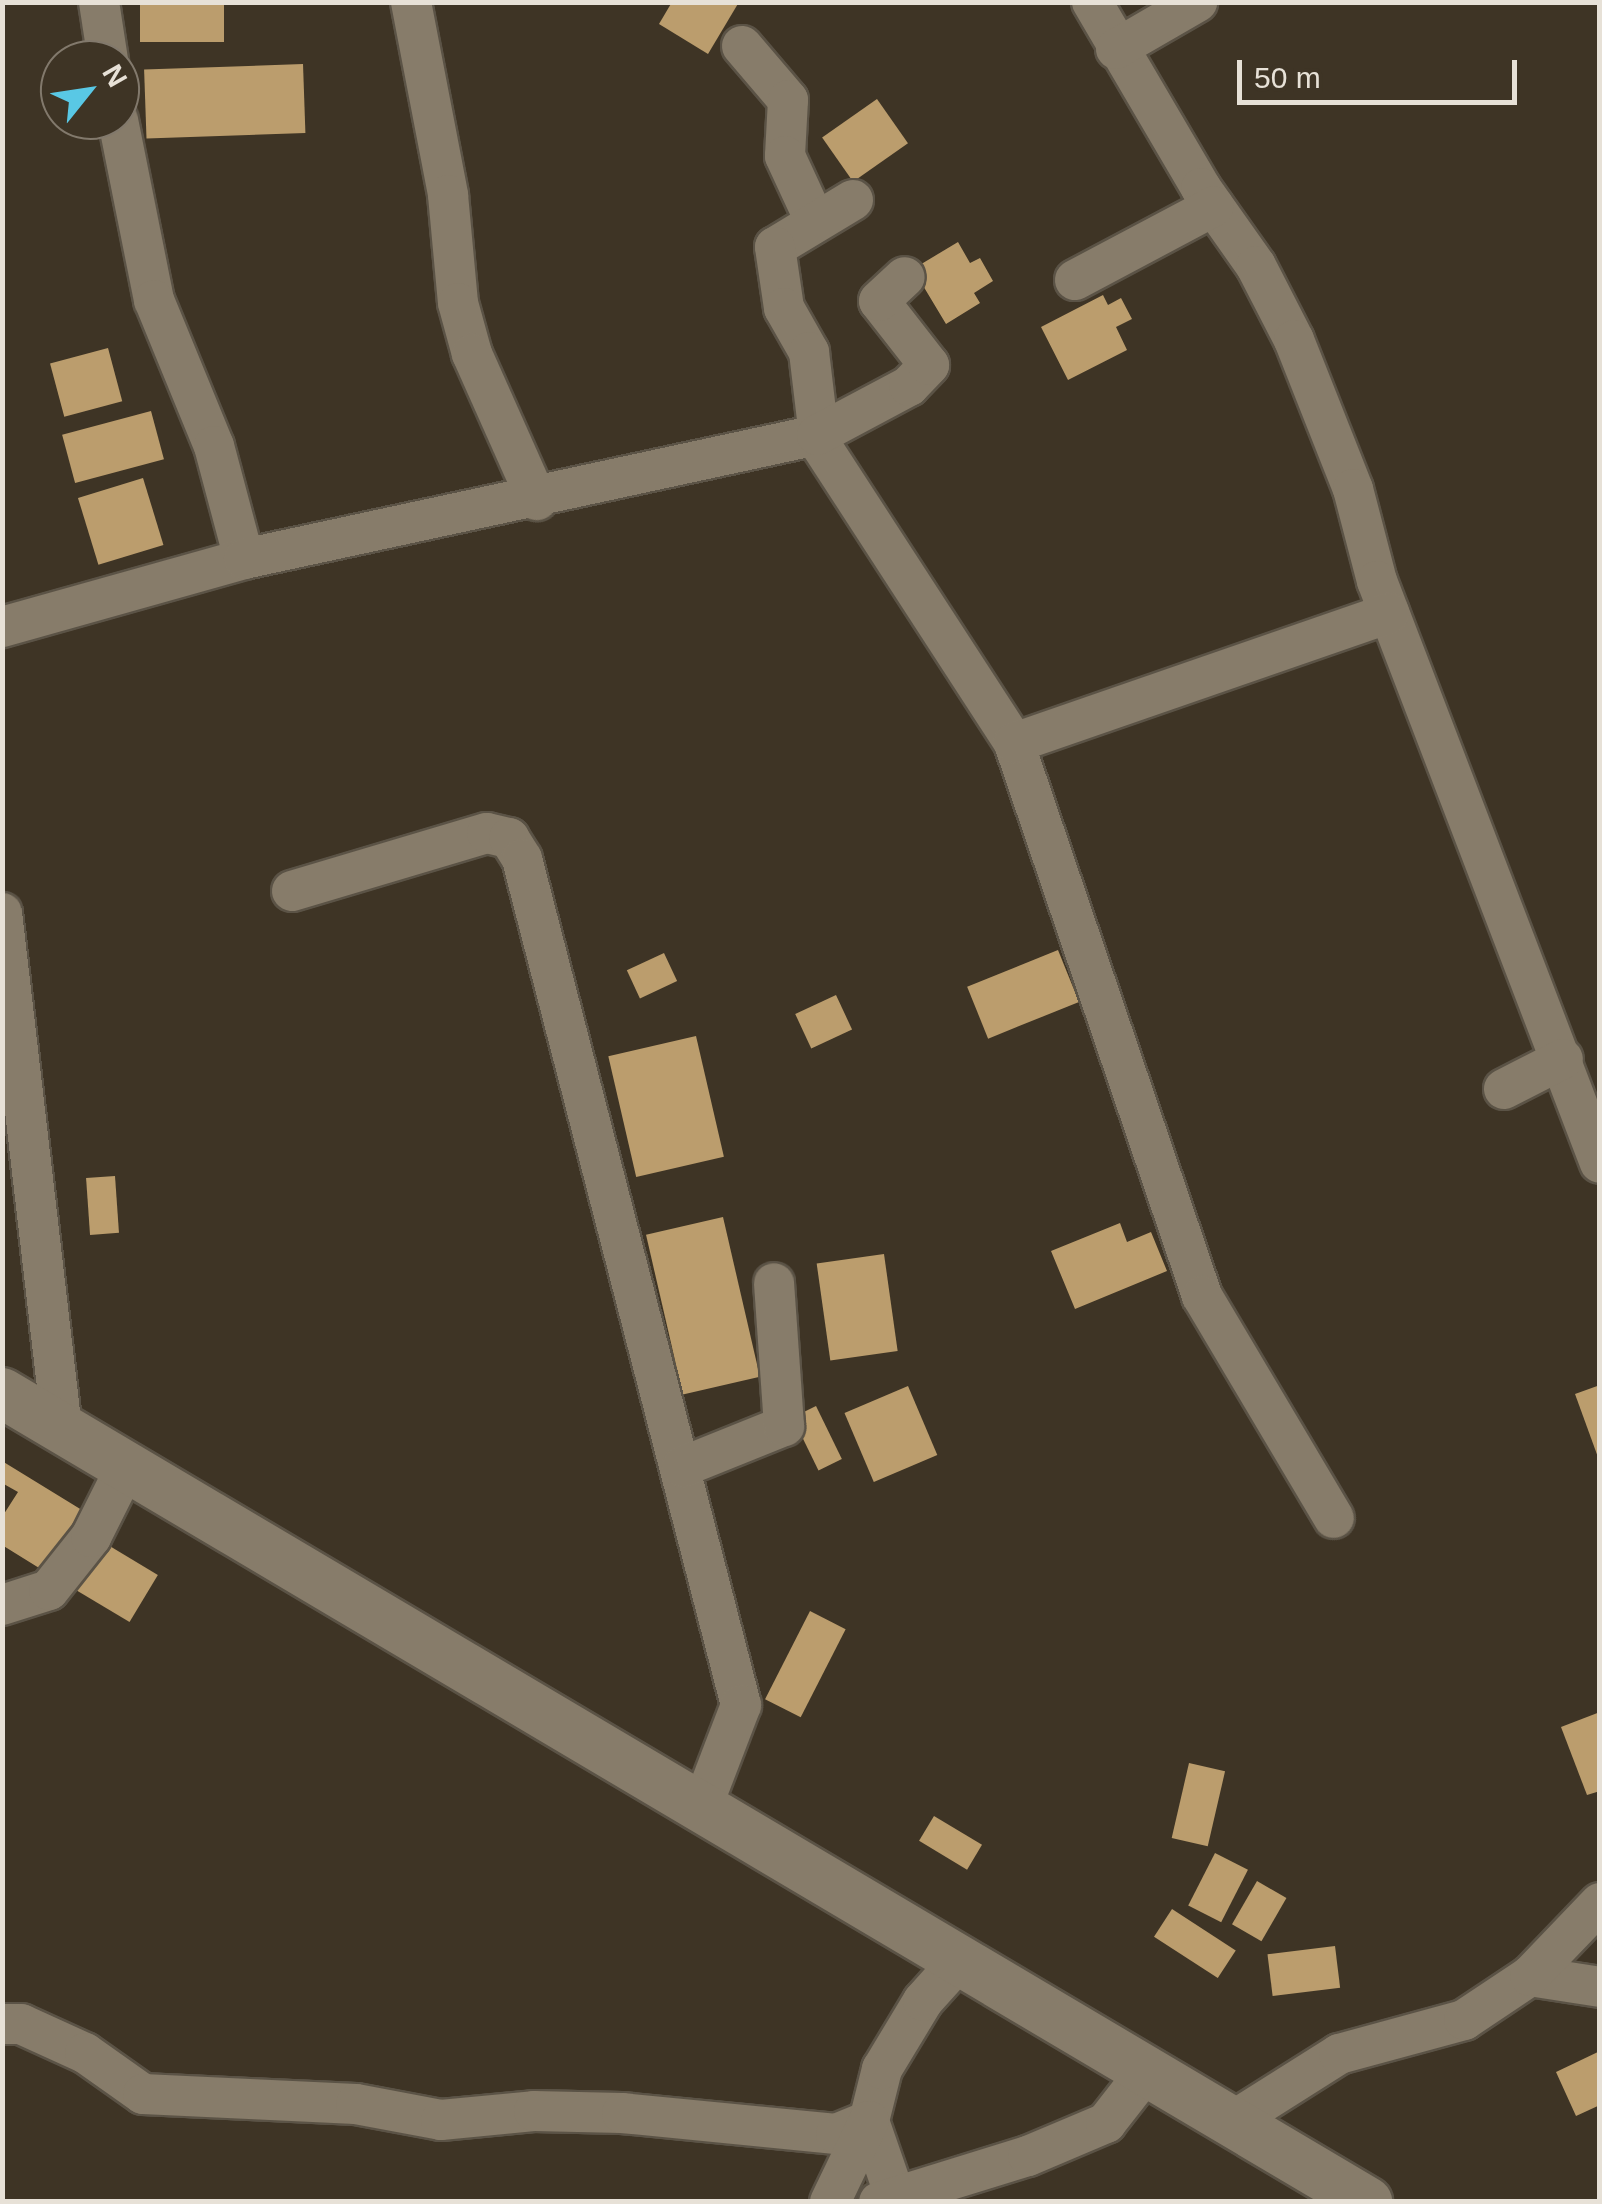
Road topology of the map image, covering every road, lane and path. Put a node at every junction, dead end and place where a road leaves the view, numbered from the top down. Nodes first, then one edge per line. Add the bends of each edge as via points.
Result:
1 (99, 2) edge
2 (411, 2) edge
3 (1092, 2) edge
4 (1198, 2) edge
5 (105, 40) edge
6 (742, 46) dead end
7 (1116, 49) junction
8 (122, 140) edge
9 (853, 200) dead end
10 (1214, 206) junction
11 (815, 221) junction
12 (904, 277) dead end
13 (1076, 280) dead end
14 (817, 435) junction
15 (537, 500) junction
16 (244, 559) junction
17 (1390, 614) junction
18 (2, 627) edge
19 (1014, 743) junction
20 (292, 891) dead end
21 (2, 913) edge
22 (1563, 1059) junction
23 (1504, 1089) dead end
24 (1600, 1164) edge
25 (774, 1283) dead end
26 (2, 1393) edge
27 (62, 1428) junction
28 (682, 1466) junction
29 (126, 1467) junction
30 (1334, 1518) dead end
31 (2, 1605) edge
32 (700, 1808) junction
33 (1600, 1903) edge
34 (958, 1962) junction
35 (1530, 1976) junction
36 (1600, 1988) edge
37 (2, 2024) edge
38 (1145, 2073) junction
39 (870, 2121) junction
40 (1230, 2123) junction
41 (1348, 2197) edge
42 (892, 2199) edge
43 (830, 2202) edge

1 - 5 street
2 - 15 street via 448,195 458,303 472,354
3 - 7 street
4 - 7 street
6 - 11 street via 788,100 784,156
7 - 10 street
8 - 16 street via 154,300 214,446
9 - 11 street
10 - 13 street
10 - 17 street via 1256,266 1294,340 1354,489
11 - 14 street via 775,248 784,308 809,352
12 - 14 street via 879,300 929,365 909,386
14 - 15 street
14 - 19 street
15 - 16 street
16 - 18 street
17 - 19 street
17 - 22 street
19 - 30 street via 1202,1296
20 - 28 street via 460,838 510,838 522,859 592,1112
21 - 27 street
22 - 23 street
22 - 24 street
25 - 28 street via 784,1426
26 - 27 street
27 - 29 street
28 - 32 street via 742,1705
29 - 31 street via 90,1537 49,1590
29 - 32 street
32 - 34 street
33 - 35 street
34 - 38 street
34 - 39 street via 882,2069
35 - 36 street
35 - 40 street via 1464,2020 1338,2054
37 - 39 street via 21,2024 85,2053 143,2094 356,2104 441,2120 534,2111 622,2114 836,2134
38 - 40 street
38 - 42 street via 1106,2122 1028,2156
39 - 42 street
39 - 43 street
40 - 41 street

